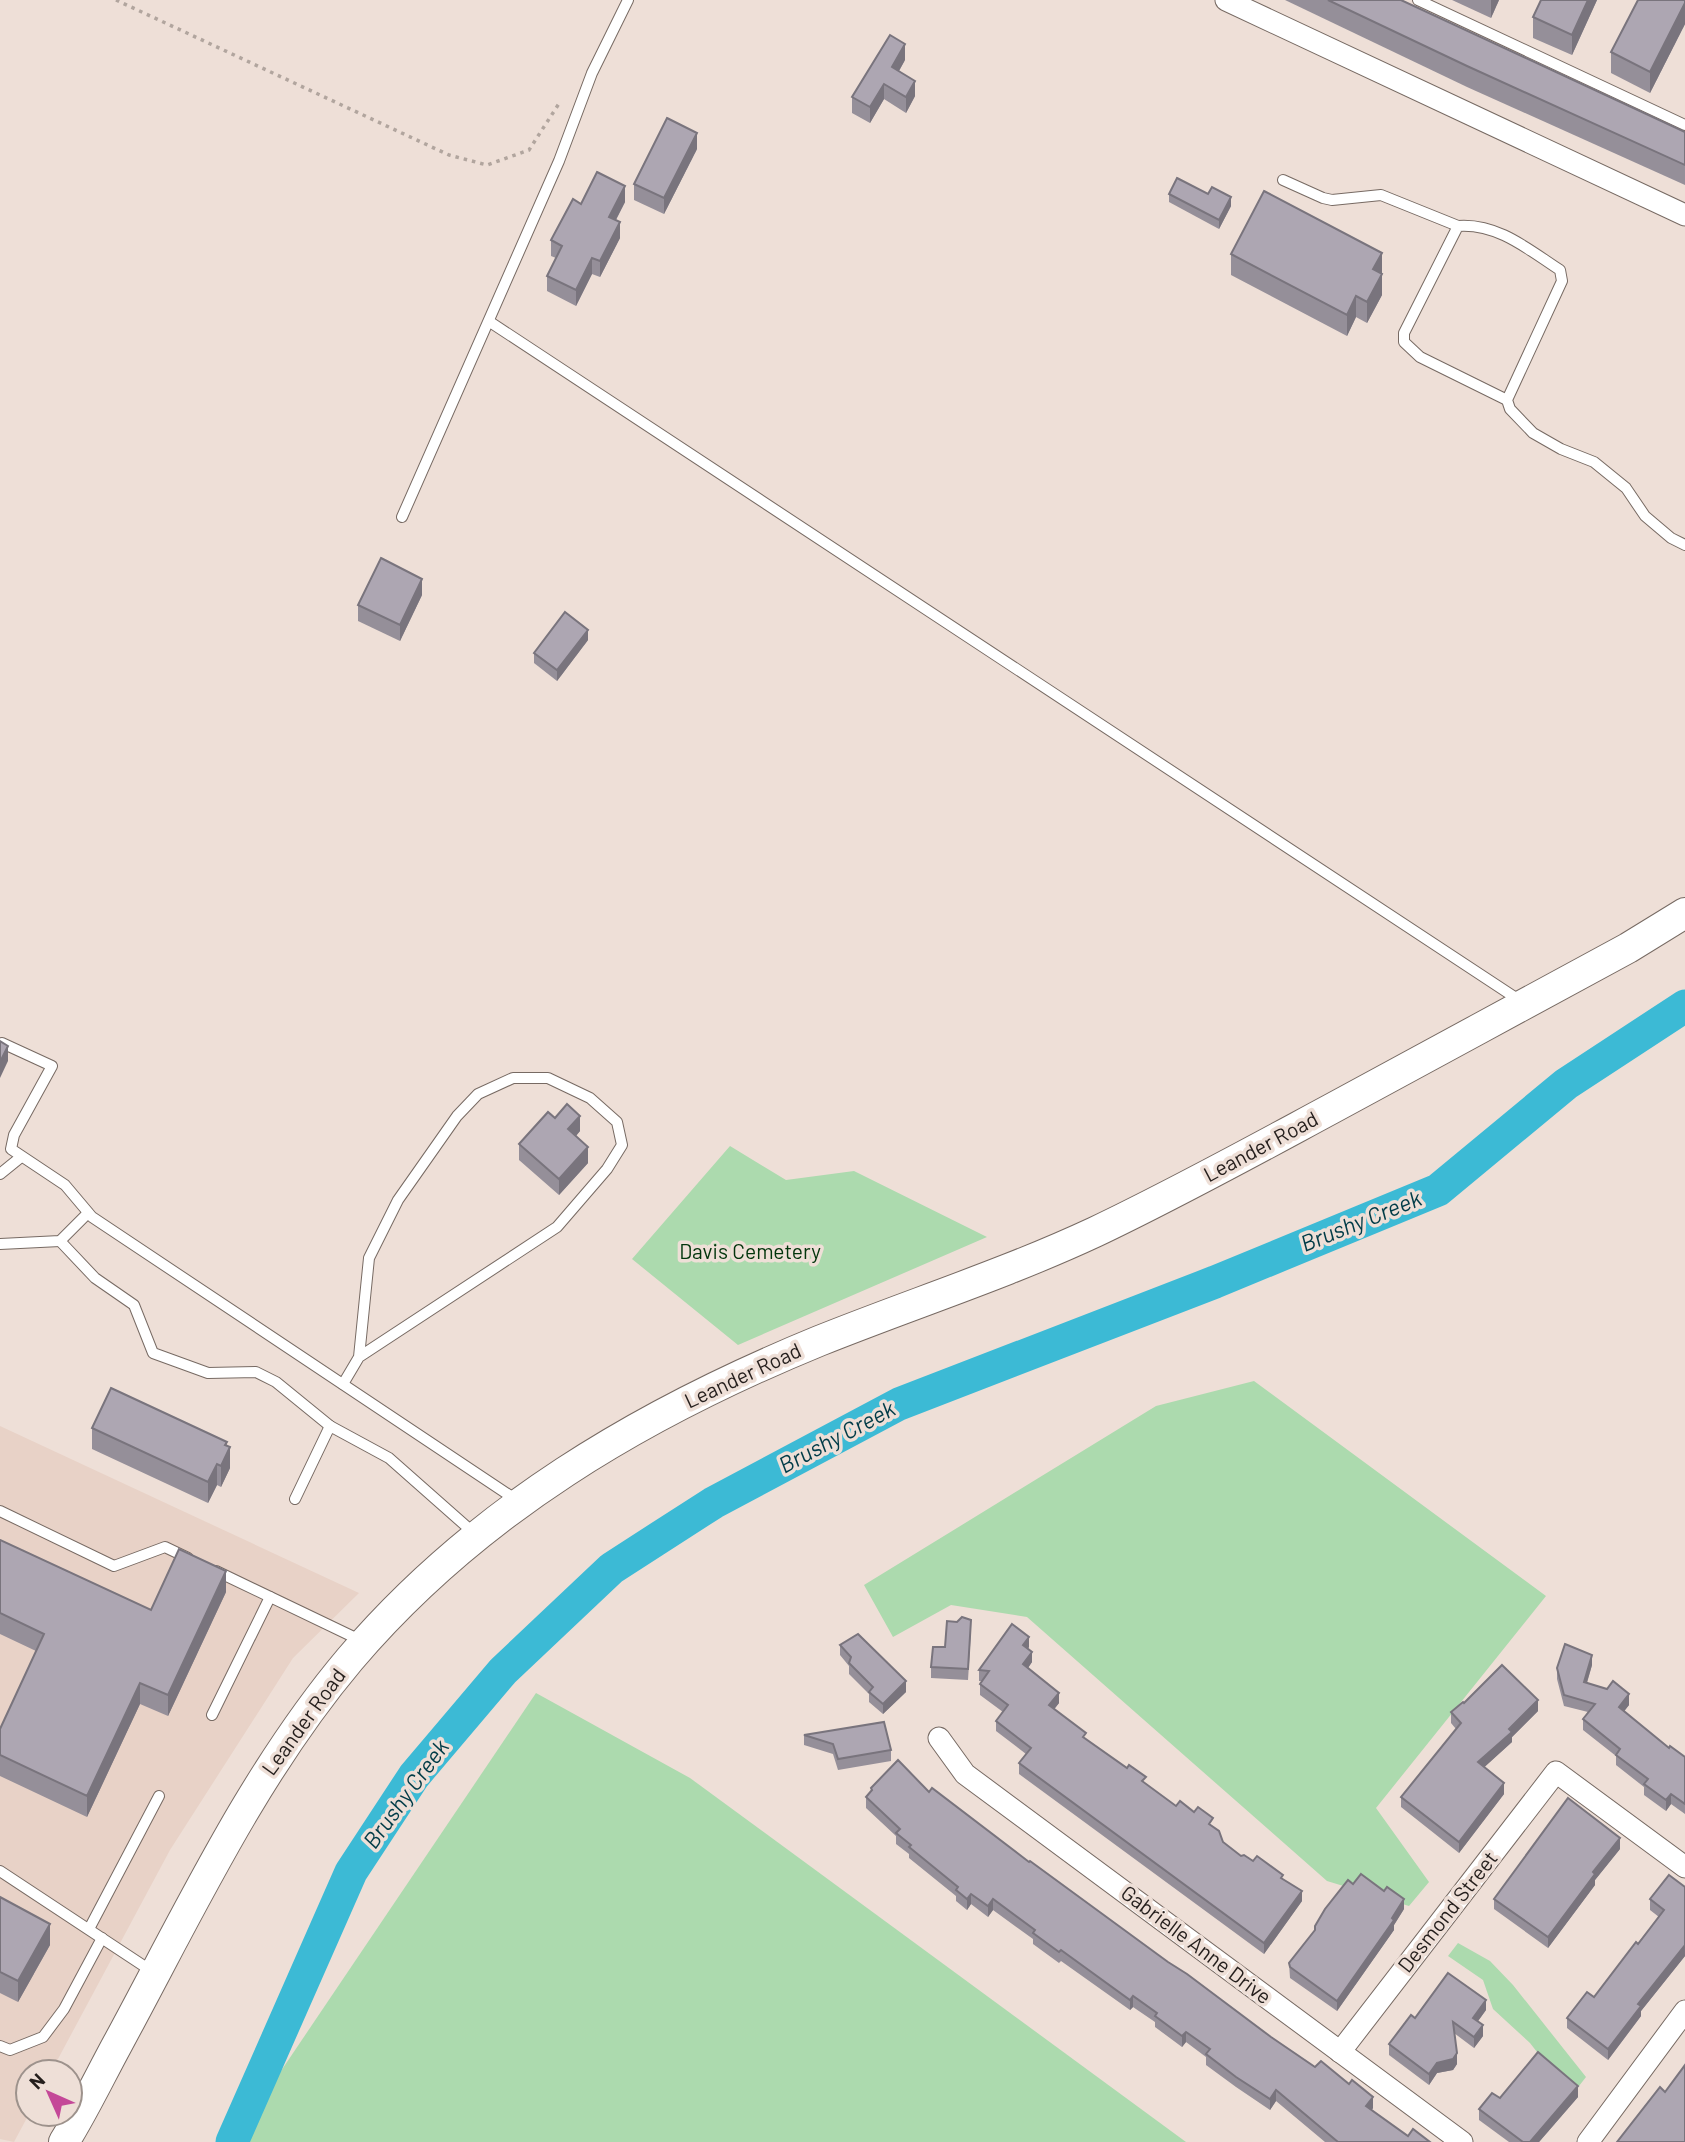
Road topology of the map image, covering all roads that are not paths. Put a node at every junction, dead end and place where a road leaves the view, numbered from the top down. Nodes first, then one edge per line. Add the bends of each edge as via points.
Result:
1 (628, 0) edge
2 (1226, 0) edge
3 (1418, 0) edge
4 (1685, 125) edge
5 (1283, 180) dead end
6 (1685, 215) edge
7 (1458, 226) junction
8 (490, 322) junction
9 (1507, 400) junction
10 (402, 517) dead end
11 (1685, 545) edge
12 (1685, 913) edge
13 (1524, 1004) junction
14 (2, 1043) edge
15 (21, 1157) junction
16 (0, 1174) edge
17 (88, 1213) junction
18 (60, 1241) junction
19 (0, 1244) edge
20 (359, 1357) junction
21 (343, 1384) junction
22 (330, 1426) junction
23 (295, 1499) dead end
24 (520, 1502) junction
25 (0, 1511) edge
26 (477, 1536) junction
27 (270, 1597) junction
28 (366, 1643) junction
29 (212, 1715) dead end
30 (939, 1738) dead end
31 (159, 1796) dead end
32 (1685, 1867) edge
33 (0, 1871) edge
34 (89, 1930) junction
35 (102, 1938) junction
36 (155, 1973) junction
37 (1685, 2011) edge
38 (0, 2046) edge
39 (1340, 2052) junction
40 (64, 2142) edge
41 (1462, 2142) edge
42 (1588, 2142) edge

1 - 8 lane via 592,73
2 - 6 street
3 - 4 lane
5 - 7 lane via 1332,200 1381,195
7 - 9 lane via 1404,333 1404,342 1420,357
7 - 9 lane via 1475,225 1507,235 1560,270 1562,281
8 - 10 lane
8 - 13 lane
9 - 11 lane via 1532,433 1594,462 1626,488 1645,516
12 - 13 main road, Leander Road
13 - 24 main road, Leander Road via 1093,1233 746,1372 639,1426
14 - 15 lane via 52,1066 14,1135 11,1149
15 - 16 lane
15 - 17 lane via 65,1185
17 - 18 lane
17 - 21 lane
18 - 19 lane
18 - 22 lane via 95,1278 134,1305 153,1353 208,1373 256,1372 276,1382
20 - 20 lane via 369,1258 398,1200 457,1116 478,1094 513,1078 548,1078 590,1098 617,1122 622,1145 557,1227
20 - 21 lane
21 - 24 lane
22 - 23 lane
22 - 26 lane via 388,1458
24 - 26 main road, Leander Road
25 - 27 lane via 114,1566 165,1547
26 - 28 main road, Leander Road via 408,1597
27 - 28 lane
27 - 29 lane
28 - 36 main road, Leander Road via 300,1722 255,1790
30 - 39 street, Gabrielle Anne Drive via 965,1773
31 - 34 lane
32 - 39 street, Desmond Street via 1556,1772
33 - 34 lane
34 - 35 lane
35 - 36 lane
35 - 38 lane via 64,2009 43,2037 10,2050
36 - 40 main road, Leander Road
37 - 42 street
39 - 41 street, Gabrielle Anne Drive

